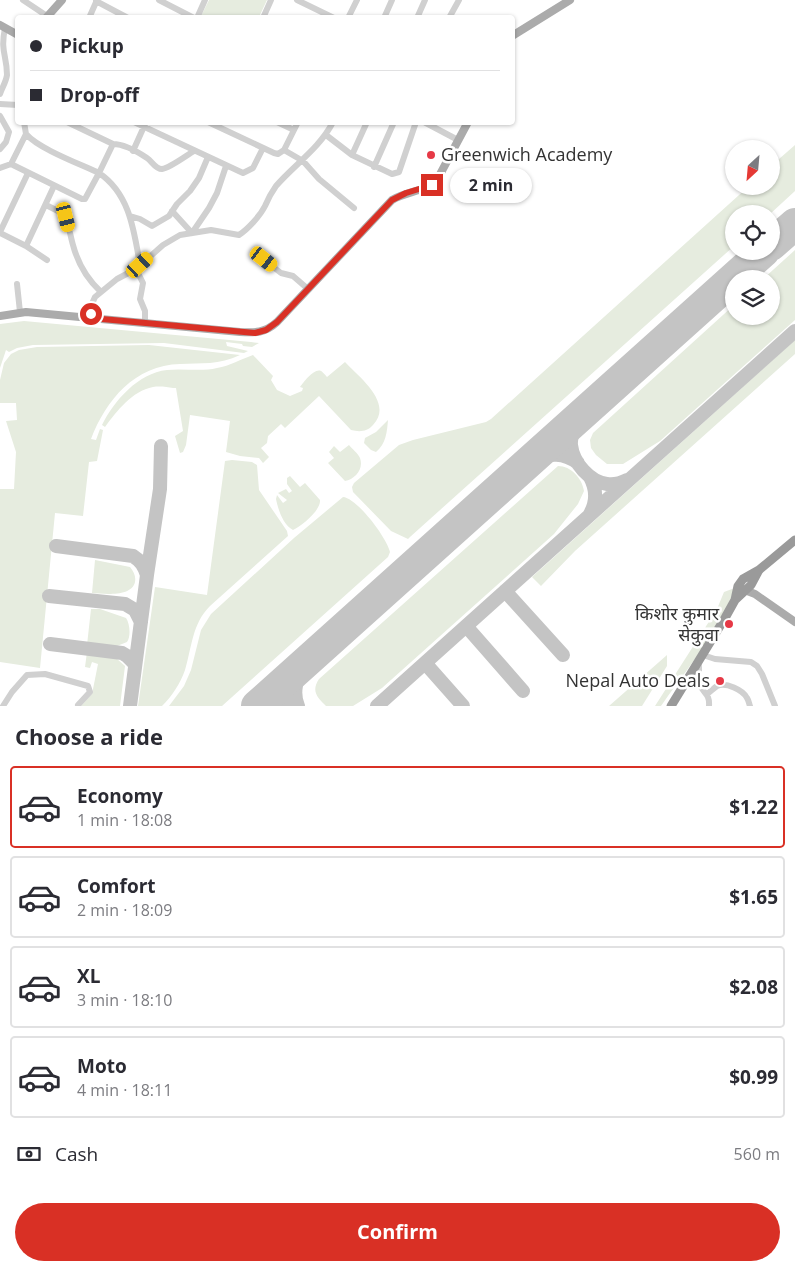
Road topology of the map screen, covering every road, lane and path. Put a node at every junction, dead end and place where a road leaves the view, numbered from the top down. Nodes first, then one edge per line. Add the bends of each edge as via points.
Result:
1 (62, 0) edge
2 (159, 0) edge
3 (205, 0) edge
4 (271, 0) edge
5 (297, 0) edge
6 (357, 0) edge
7 (392, 0) edge
8 (425, 0) edge
9 (459, 0) edge
10 (570, 0) edge
11 (27, 1) edge
12 (96, 1) edge
13 (44, 15) edge
14 (49, 15) edge
15 (90, 15) edge
16 (122, 15) edge
17 (190, 15) edge
18 (198, 15) edge
19 (264, 15) edge
20 (328, 15) edge
21 (350, 15) edge
22 (385, 15) edge
23 (418, 15) edge
24 (451, 15) edge
25 (2, 26) edge
26 (15, 33) edge
27 (515, 34) edge
28 (0, 94) edge
29 (0, 104) edge
30 (15, 105) edge
31 (0, 116) edge
32 (24, 125) edge
33 (73, 125) edge
34 (145, 125) edge
35 (215, 125) edge
36 (283, 125) edge
37 (296, 125) edge
38 (331, 125) edge
39 (366, 125) edge
40 (393, 125) edge
41 (415, 125) edge
42 (435, 125) edge
43 (466, 125) edge
44 (294, 130) junction
45 (26, 134) junction
46 (326, 135) junction
47 (458, 140) junction
48 (113, 144) junction
49 (263, 148) junction
50 (0, 149) edge
51 (284, 150) junction
52 (133, 151) junction
53 (194, 151) junction
54 (352, 154) junction
55 (208, 157) junction
56 (303, 160) junction
57 (11, 164) junction
58 (226, 166) junction
59 (374, 166) junction
60 (0, 168) edge
61 (28, 173) junction
62 (99, 173) junction
63 (54, 186) junction
64 (46, 204) junction
65 (354, 208) dead end
66 (172, 211) junction
67 (130, 216) junction
68 (0, 232) edge
69 (192, 232) junction
70 (26, 246) junction
71 (264, 259) dead end
72 (47, 260) dead end
73 (138, 267) junction
74 (17, 284) dead end
75 (308, 289) junction
76 (100, 292) junction
77 (20, 312) junction
78 (0, 316) edge
79 (91, 318) junction
80 (145, 322) junction
81 (795, 540) edge
82 (744, 585) junction
83 (795, 622) edge
84 (700, 659) junction
85 (707, 694) junction
86 (78, 705) edge
87 (3, 706) edge
88 (671, 706) edge
89 (709, 706) edge
90 (750, 706) edge
91 (775, 706) edge

1 - 14 main road
2 - 17 street
3 - 18 street
4 - 19 street
5 - 20 street
6 - 21 street
7 - 22 street
8 - 23 street
9 - 24 street
10 - 27 main road
11 - 13 street
12 - 15 street
12 - 16 street
25 - 26 main road
25 - 28 street via 0,47 6,78
29 - 30 street
31 - 50 street via 9,132
32 - 45 street
33 - 48 street
34 - 52 street
34 - 53 street
35 - 49 street
36 - 44 street
37 - 44 street
38 - 46 street
39 - 54 street
40 - 59 street
41 - 59 street via 399,172 392,174
42 - 47 street
43 - 47 main road
44 - 51 street
45 - 57 street
45 - 62 street via 44,147
46 - 54 street
46 - 56 street
47 - 75 main road via 432,185 392,200
48 - 52 street
48 - 62 street
49 - 51 street via 278,154
49 - 58 street via 250,172 243,173
51 - 56 street
52 - 53 street via 160,169
53 - 55 street
54 - 59 street
55 - 58 street
55 - 66 street via 194,185
56 - 65 street via 319,179
56 - 69 street via 278,184 239,235 211,230
57 - 60 street
57 - 61 street
58 - 69 street via 217,193
61 - 63 street
61 - 68 street
62 - 63 street via 85,199
62 - 67 street via 120,193
63 - 64 street
64 - 70 street
64 - 76 street via 64,214 83,272
66 - 67 street via 152,226
66 - 69 street
67 - 73 street
68 - 70 street
69 - 73 street via 162,245
70 - 72 street
71 - 75 street
73 - 76 street
73 - 80 street via 143,283 140,299
74 - 77 street
75 - 80 main road via 271,327 259,332
76 - 79 street via 95,297
77 - 78 main road
77 - 79 main road
79 - 80 main road
81 - 82 highway
82 - 83 main road
82 - 84 highway
84 - 85 street via 700,684
84 - 88 highway
84 - 91 street via 751,662 762,674
85 - 89 street
85 - 90 street via 718,686 731,686 748,699
86 - 87 street via 90,692 88,686 45,674 28,675

